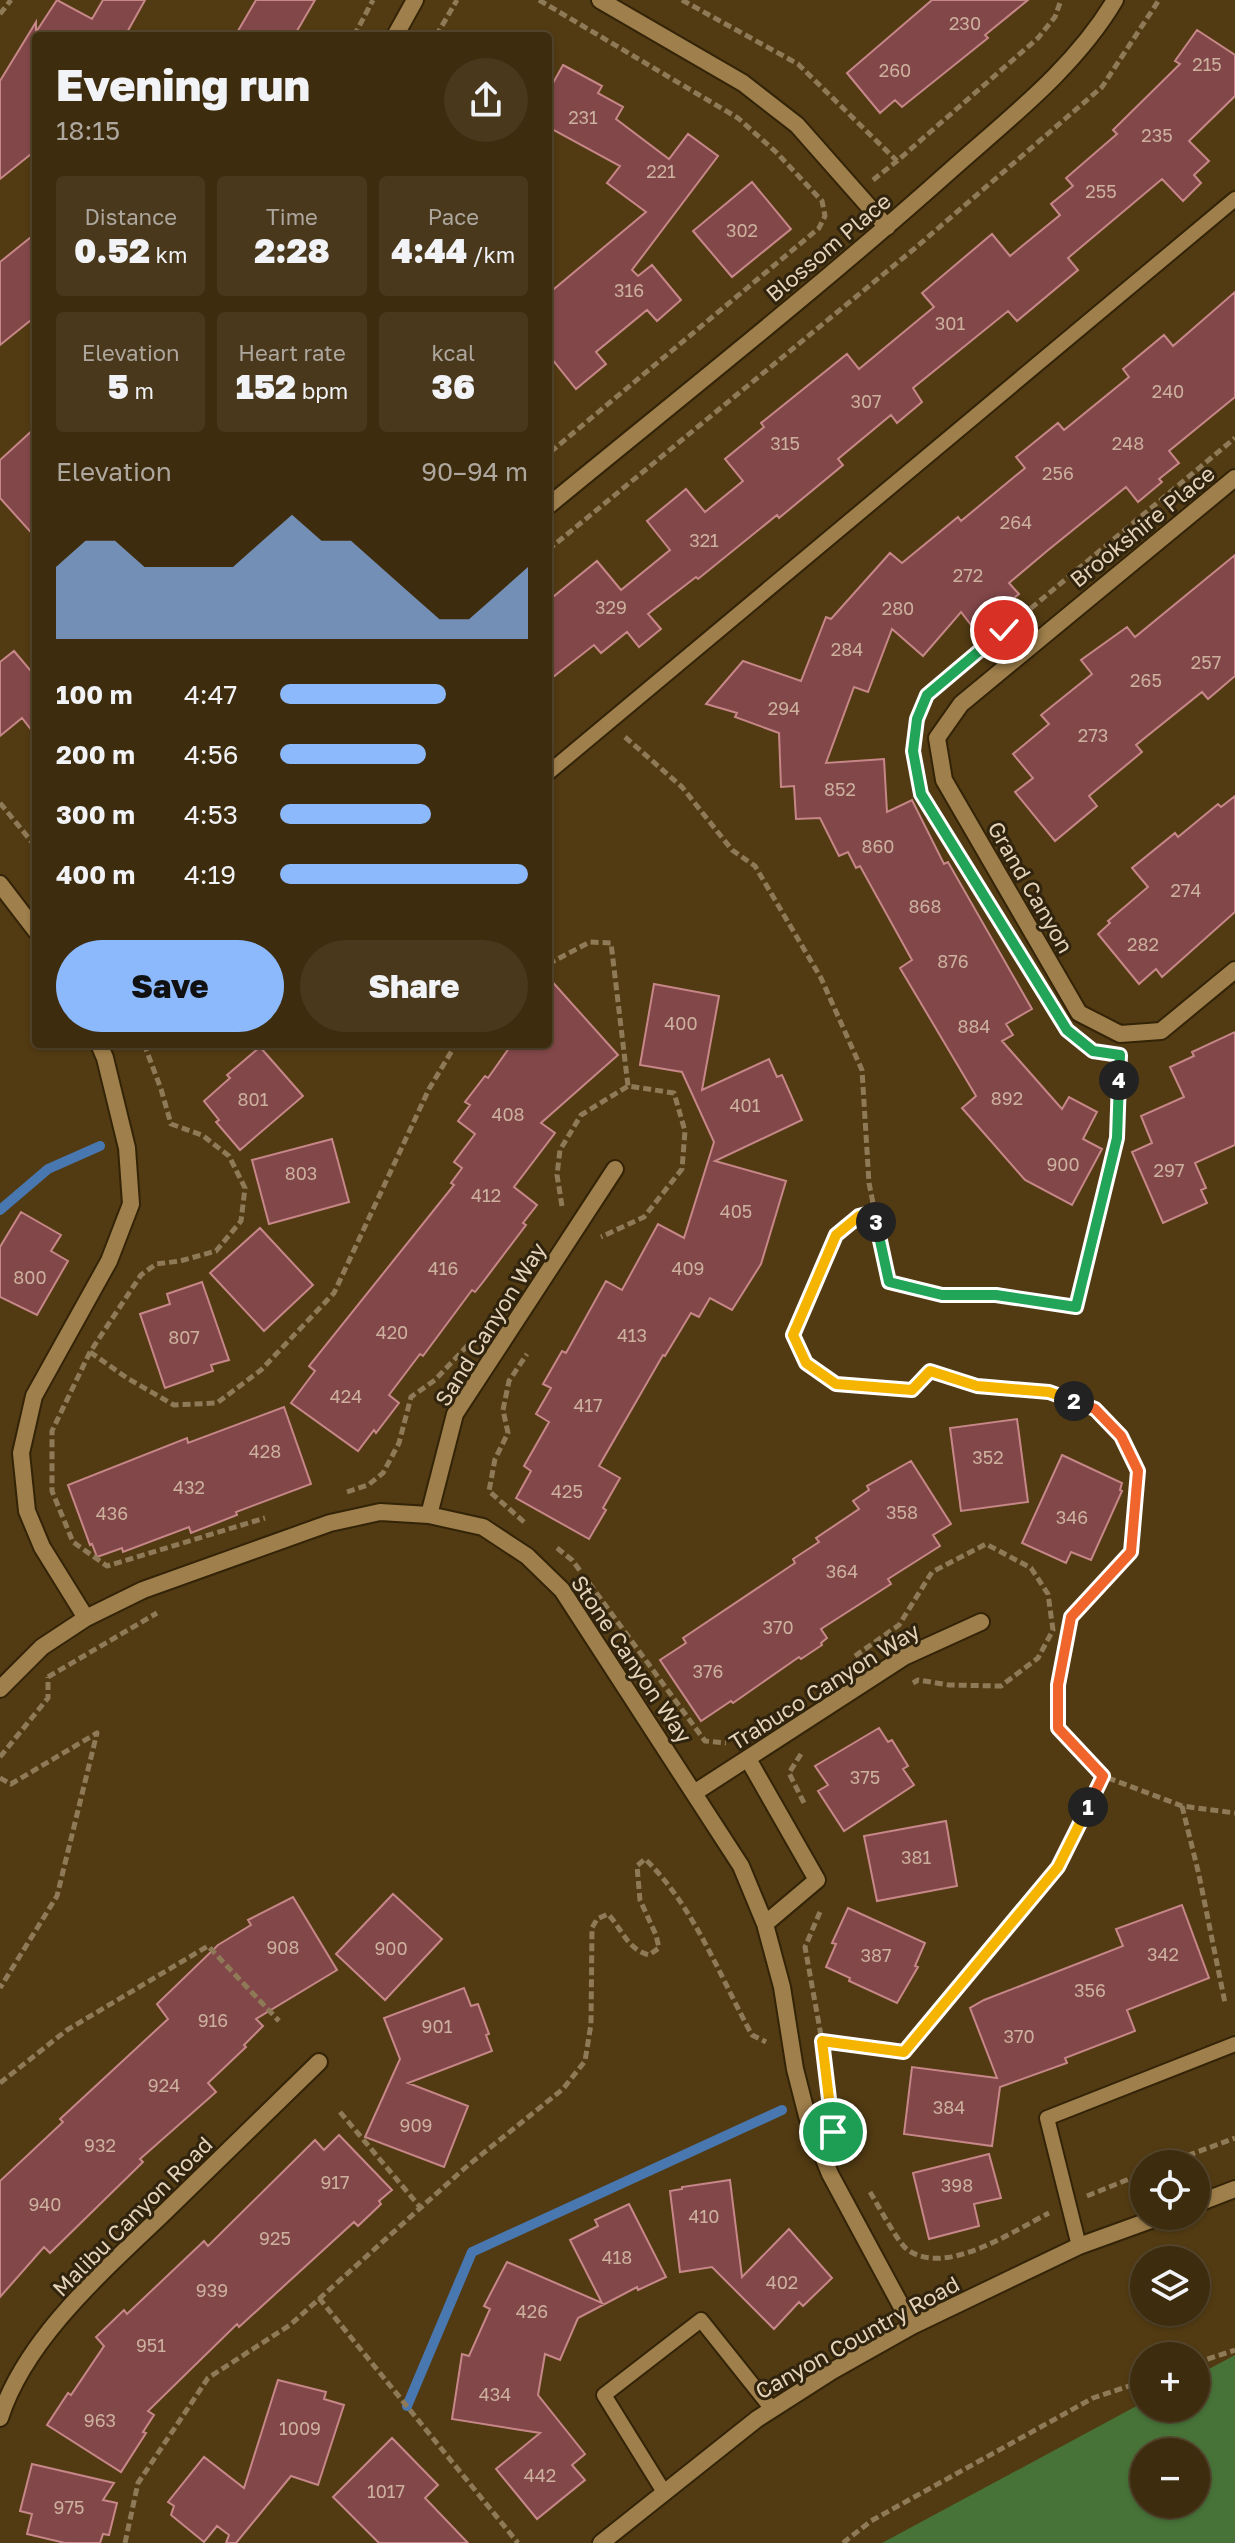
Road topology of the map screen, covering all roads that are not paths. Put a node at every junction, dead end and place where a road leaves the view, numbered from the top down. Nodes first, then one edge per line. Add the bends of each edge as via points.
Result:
1 (415, 0) edge
2 (600, 0) edge
3 (1115, 0) edge
4 (397, 32) edge
5 (1235, 199) edge
6 (887, 227) junction
7 (1235, 478) edge
8 (552, 503) edge
9 (937, 738) joint
10 (552, 770) edge
11 (0, 884) edge
12 (32, 926) edge
13 (1235, 970) edge
14 (101, 1048) edge
15 (615, 1169) dead end
16 (429, 1515) junction
17 (86, 1618) junction
18 (981, 1622) dead end
19 (0, 1689) edge
20 (748, 1759) junction
21 (694, 1793) junction
22 (765, 1924) junction
23 (1235, 2044) edge
24 (319, 2062) dead end
25 (1235, 2189) edge
26 (1210, 2199) edge
27 (1130, 2228) edge
28 (1079, 2246) junction
29 (912, 2326) junction
30 (772, 2409) junction
31 (0, 2418) edge
32 (664, 2492) junction
33 (601, 2543) edge

1 - 4 street
2 - 6 street via 743,83 797,125
3 - 6 street, Blossom Place via 1048,84
5 - 10 lane
6 - 8 street, Blossom Place
7 - 9 street, Brookshire Place via 961,704
9 - 13 street, Grand Canyon via 944,780 1079,1013 1120,1034 1161,1031
11 - 12 street
14 - 17 street via 127,1148 131,1204 109,1261 34,1396 21,1453 27,1511 42,1547
15 - 16 street, Sand Canyon Way via 455,1414
16 - 17 street, Stone Canyon Way via 380,1512 330,1523 143,1590
16 - 21 street, Stone Canyon Way via 483,1527 527,1556 562,1590
17 - 19 street, Stone Canyon Way via 42,1647
18 - 20 street, Trabuco Canyon Way via 904,1657
20 - 21 street, Trabuco Canyon Way
20 - 22 street via 817,1880
21 - 22 street, Stone Canyon Way via 741,1866
22 - 29 street, Stone Canyon Way via 807,2116 830,2174
23 - 28 lane via 1047,2118
24 - 31 street, Malibu Canyon Road via 88,2287 37,2349 8,2393
25 - 26 street
27 - 28 street, Canyon Country Road
28 - 29 street, Canyon Country Road
29 - 30 street, Canyon Country Road
30 - 32 street, Canyon Country Road
30 - 32 lane via 701,2320 604,2395
32 - 33 street, Canyon Country Road

